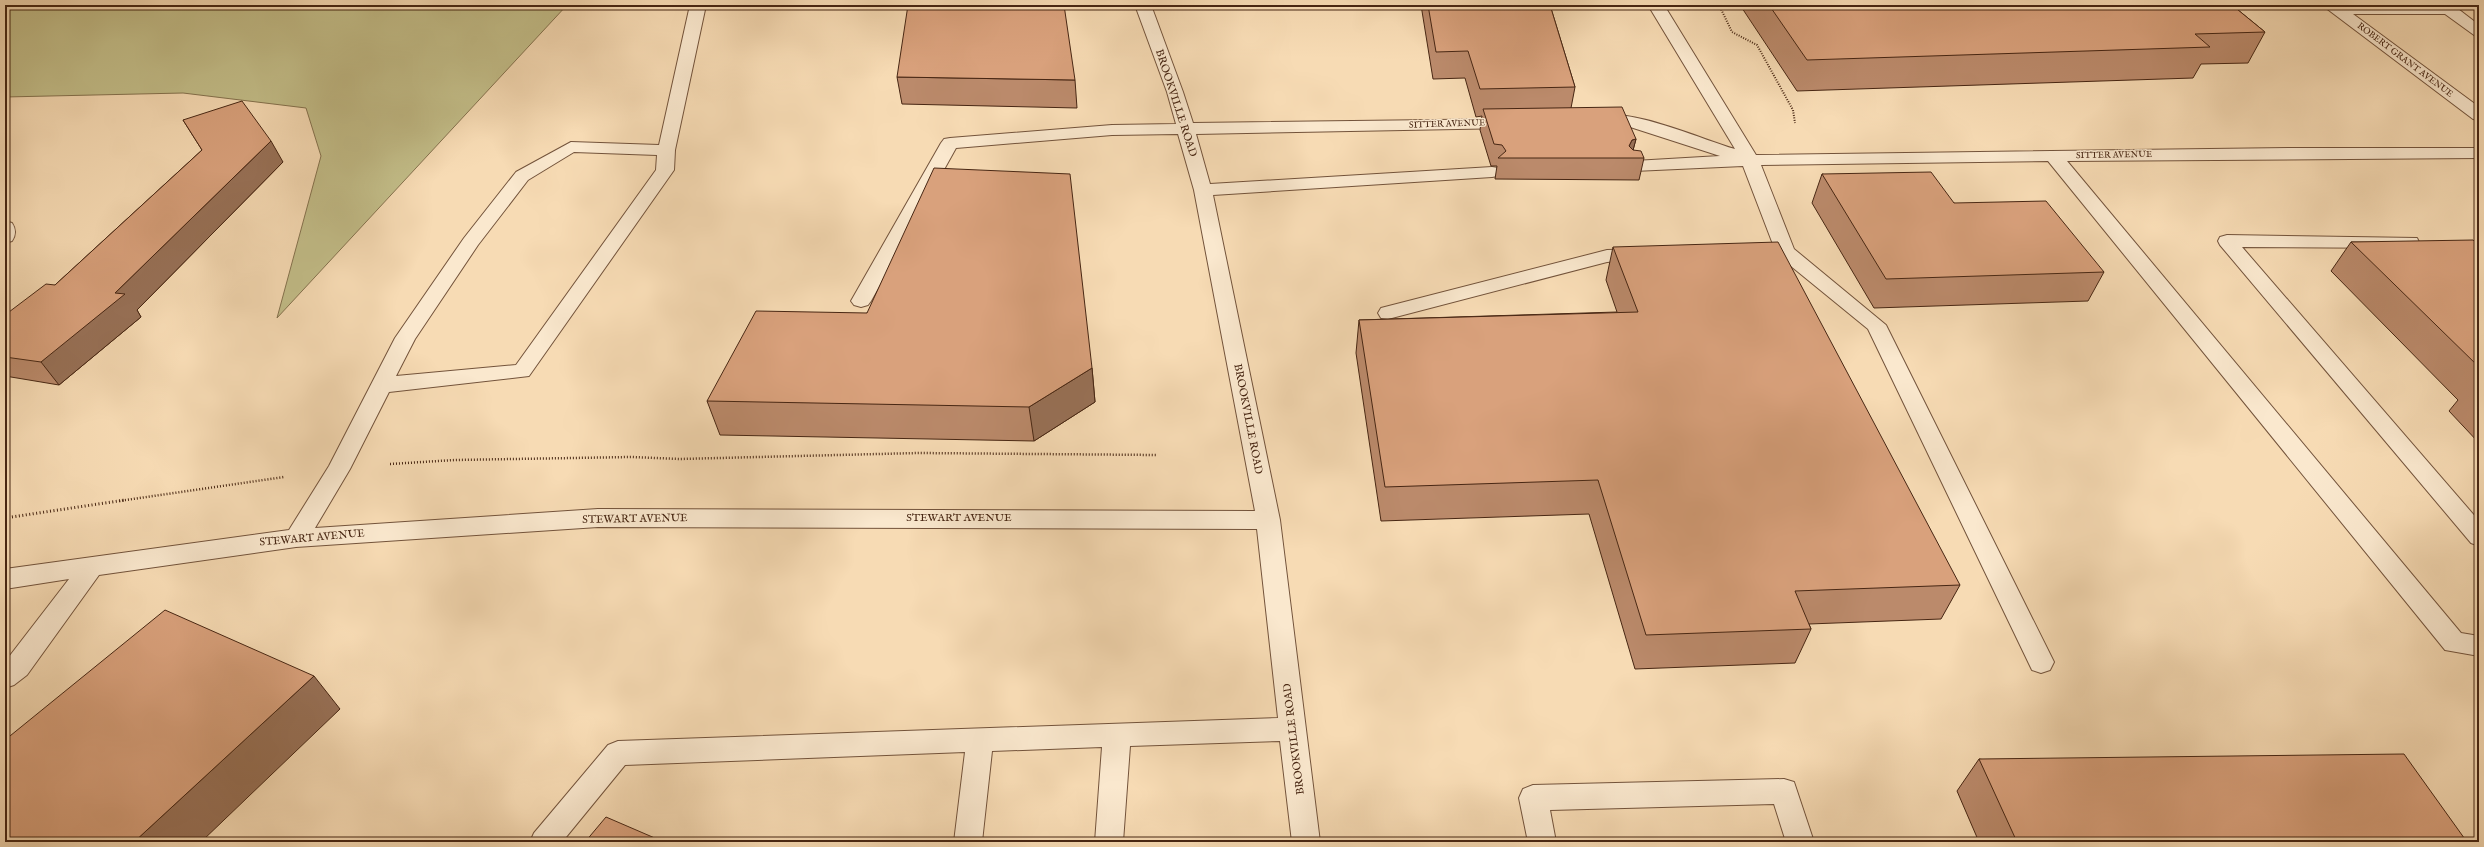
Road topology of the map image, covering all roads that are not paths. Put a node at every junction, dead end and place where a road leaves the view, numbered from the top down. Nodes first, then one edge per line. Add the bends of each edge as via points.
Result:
1 (698, 5) edge
2 (1143, 5) edge
3 (1656, 5) edge
4 (2445, 7) edge
5 (2334, 8) edge
6 (2479, 32) edge
7 (2479, 115) edge
8 (1579, 121) edge
9 (1525, 122) edge
10 (1186, 129) junction
11 (666, 150) junction
12 (2479, 153) edge
13 (2053, 156) junction
14 (1750, 160) junction
15 (1634, 166) edge
16 (1492, 172) dead end
17 (1203, 190) junction
18 (5, 227) edge
19 (5, 237) edge
20 (2432, 242) edge
21 (1786, 252) junction
22 (1732, 253) edge
23 (1662, 254) edge
24 (861, 301) dead end
25 (1388, 313) dead end
26 (382, 385) junction
27 (1268, 520) junction
28 (2479, 537) edge
29 (296, 538) junction
30 (93, 565) junction
31 (5, 579) edge
32 (2479, 646) edge
33 (2041, 662) dead end
34 (5, 677) edge
35 (1293, 729) junction
36 (1117, 734) junction
37 (980, 739) junction
38 (544, 842) edge
39 (968, 842) edge
40 (1109, 842) edge
41 (1306, 842) edge
42 (1542, 842) edge
43 (1800, 842) edge

1 - 11 street
2 - 10 street, BROOKVILLE ROAD
3 - 14 street
4 - 5 street
4 - 6 street
5 - 7 street, ROBERT GRANT AVENUE
8 - 14 street, SITTER AVENUE via 1625,120
9 - 10 street, SITTER AVENUE
10 - 17 street, BROOKVILLE ROAD
10 - 24 street, SITTER AVENUE via 1112,130 950,143
11 - 26 street via 571,147 522,176 471,242 404,338
11 - 26 street via 665,170 522,371
12 - 13 street, SITTER AVENUE
13 - 14 street, SITTER AVENUE
13 - 32 street via 2454,643
14 - 15 street, SITTER AVENUE
14 - 21 street
16 - 17 street
17 - 27 street, BROOKVILLE ROAD
18 - 19 street
20 - 28 street via 2227,240
21 - 22 street
21 - 33 street via 1876,324
23 - 25 street via 1607,256
26 - 29 street via 339,469
27 - 29 street, STEWART AVENUE via 598,518
27 - 35 street, BROOKVILLE ROAD
29 - 30 street, STEWART AVENUE
30 - 31 street, STEWART AVENUE
30 - 34 street via 18,666
35 - 36 street
35 - 41 street, BROOKVILLE ROAD
36 - 37 street
36 - 40 street
37 - 38 street via 618,753
37 - 39 street
42 - 43 street via 1533,798 1784,791

